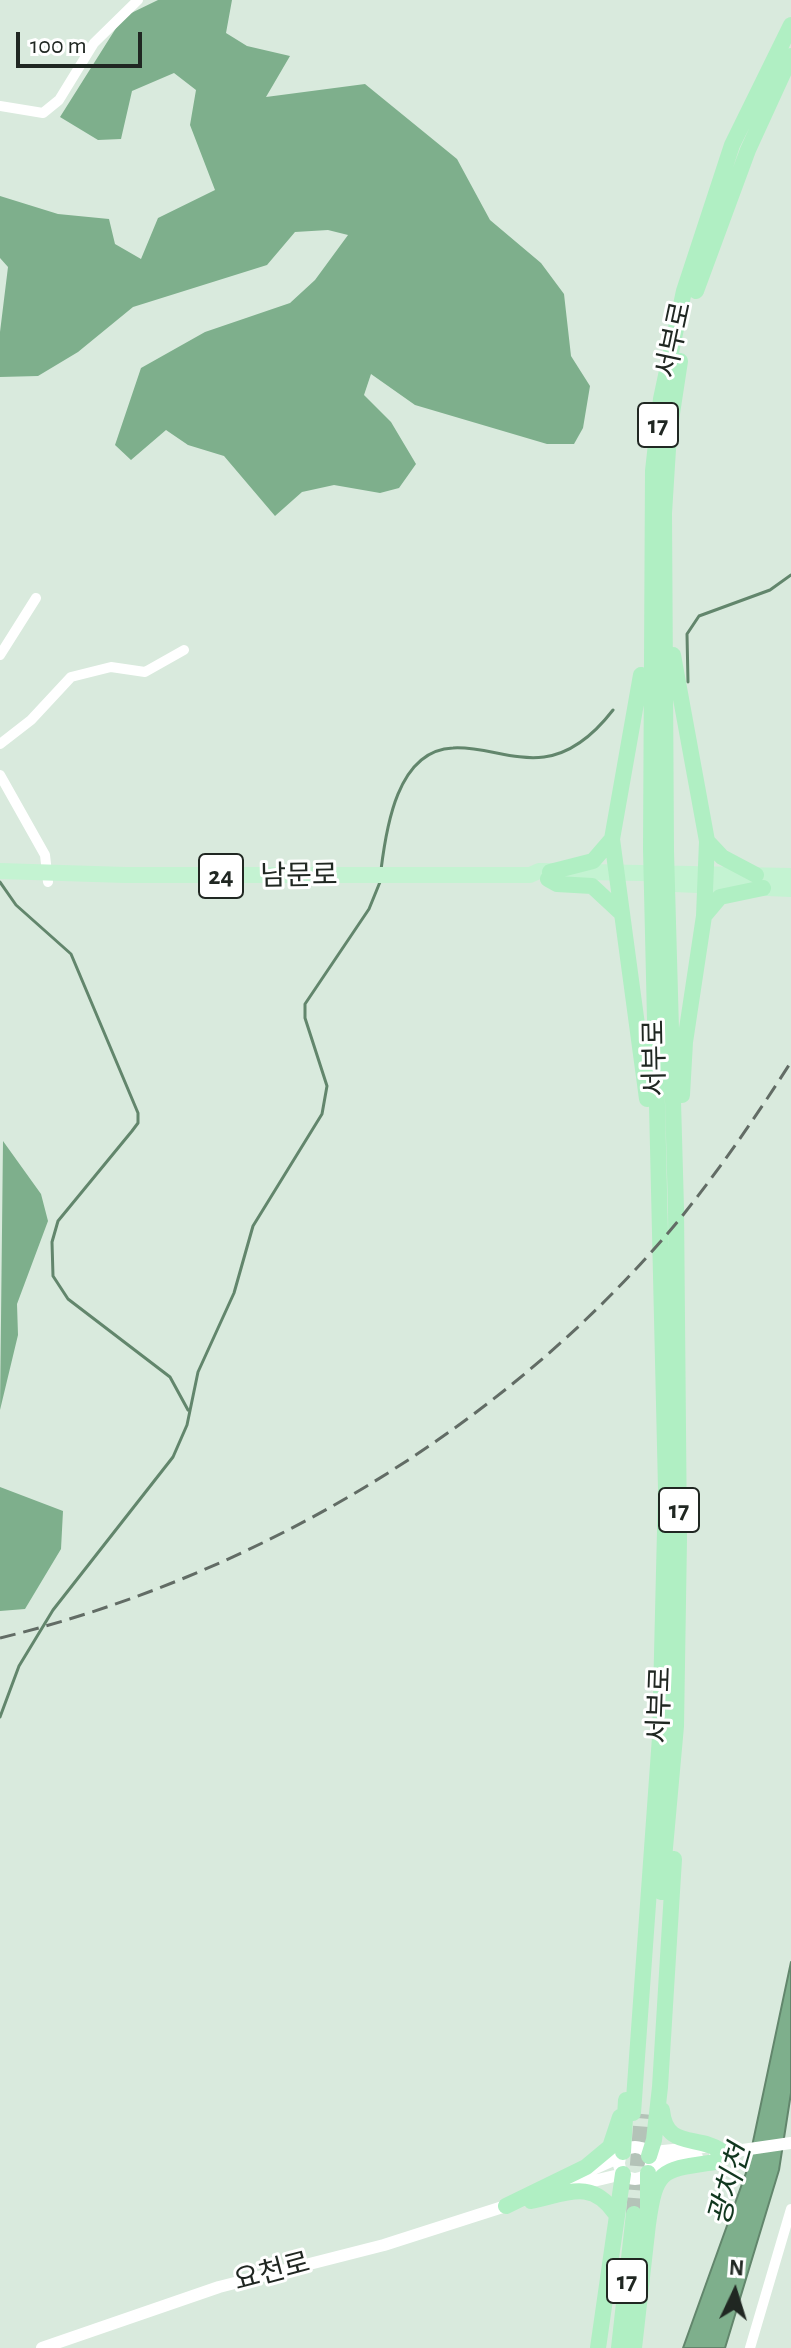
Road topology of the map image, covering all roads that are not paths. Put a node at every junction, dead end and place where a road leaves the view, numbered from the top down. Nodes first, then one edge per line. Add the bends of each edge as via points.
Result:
1 (138, 0) edge
2 (791, 25) edge
3 (791, 56) edge
4 (0, 106) edge
5 (657, 566) junction
6 (36, 598) dead end
7 (184, 650) dead end
8 (0, 655) edge
9 (0, 744) edge
10 (0, 775) edge
11 (612, 839) junction
12 (707, 841) junction
13 (2, 874) edge
14 (549, 875) junction
15 (791, 876) edge
16 (48, 877) junction
17 (617, 877) junction
18 (706, 880) junction
19 (759, 881) junction
20 (791, 889) edge
21 (620, 912) junction
22 (704, 916) junction
23 (667, 1209) junction
24 (676, 1726) junction
25 (660, 1737) junction
26 (627, 2084) junction
27 (660, 2087) junction
28 (791, 2143) edge
29 (730, 2150) junction
30 (622, 2161) junction
31 (649, 2166) junction
32 (506, 2206) junction
33 (791, 2209) edge
34 (630, 2216) junction
35 (42, 2348) edge
36 (598, 2348) edge
37 (605, 2348) edge
38 (619, 2348) edge
39 (634, 2348) edge
40 (750, 2348) edge

1 - 4 street via 94,43 59,100 43,113
2 - 5 highway, 서부로 / 17 via 732,145 684,291 661,399 653,471
3 - 5 highway, 서부로 / 17 via 748,150 696,289 669,433
5 - 11 highway via 640,694
5 - 12 highway
5 - 23 highway, 서부로 / 17
6 - 8 street
7 - 9 street via 145,672 111,667 71,677
10 - 16 street via 45,855
11 - 14 highway via 593,861
11 - 17 highway
12 - 18 highway
12 - 19 highway
13 - 16 main road, 남문로 / 24
14 - 16 main road, 남문로 / 24
14 - 17 main road, 남문로 / 24
14 - 21 highway via 557,884 592,886
15 - 19 main road, 남문로 / 24
17 - 18 main road, 남문로 / 24
17 - 21 highway
18 - 19 main road, 남문로 / 24
18 - 22 highway
19 - 20 main road, 남문로 / 24
19 - 22 highway via 720,897
21 - 23 highway
22 - 23 highway
23 - 24 highway, 서부로 / 17 via 679,1539
23 - 25 highway, 서부로 / 17
24 - 25 highway, 서부로 / 17 via 637,2114
24 - 27 highway via 674,1868
25 - 26 highway via 642,1882
26 - 30 highway
26 - 32 highway via 610,2147 586,2167
27 - 29 highway via 664,2126 671,2133 684,2141 708,2141
27 - 31 highway
28 - 29 street
29 - 31 street via 663,2151
29 - 34 highway via 715,2162 663,2175
30 - 31 street via 634,2179
30 - 31 street via 638,2148
30 - 32 street, 요천로
30 - 34 highway
31 - 34 highway
32 - 34 highway via 588,2190
32 - 35 street, 요천로 via 384,2245 219,2287
33 - 40 street
34 - 36 highway
34 - 37 highway, 17
34 - 38 highway, 17
34 - 39 highway

